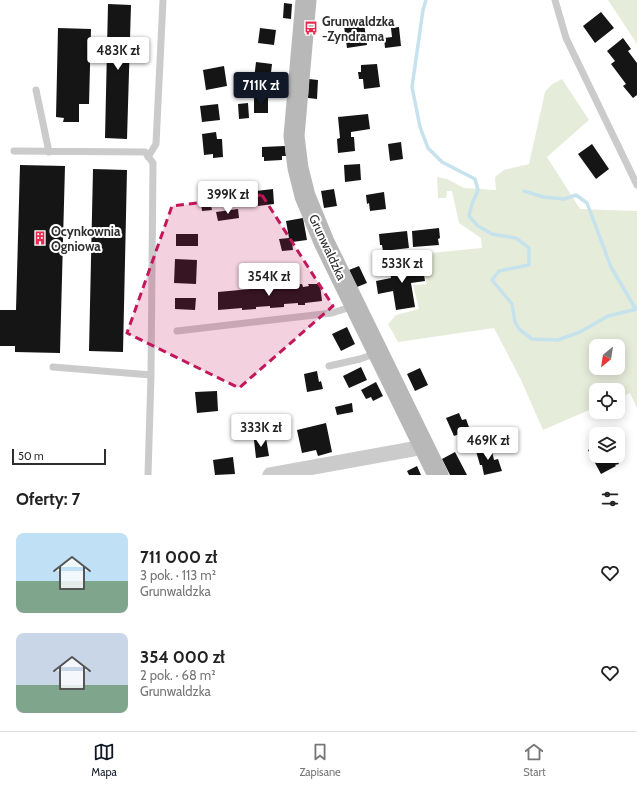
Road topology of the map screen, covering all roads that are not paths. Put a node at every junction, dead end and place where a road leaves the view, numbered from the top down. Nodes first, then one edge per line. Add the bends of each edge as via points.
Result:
1 (163, 0) edge
2 (306, 0) edge
3 (555, 0) edge
4 (36, 90) dead end
5 (14, 151) dead end
6 (49, 152) junction
7 (148, 157) junction
8 (637, 185) edge
9 (356, 306) junction
10 (177, 331) dead end
11 (379, 353) junction
12 (329, 366) dead end
13 (53, 367) dead end
14 (150, 375) junction
15 (424, 447) junction
16 (148, 475) edge
17 (270, 475) edge
18 (438, 475) edge

1 - 7 lane via 156,144
2 - 9 street, Grunwaldzka via 294,136 298,168 313,217
3 - 8 lane via 566,38
4 - 6 lane
5 - 6 lane
6 - 7 lane via 145,152
7 - 14 lane via 153,163
9 - 10 lane via 332,313
9 - 11 street, Grunwaldzka
11 - 12 lane
11 - 15 street, Grunwaldzka
13 - 14 lane
14 - 16 lane
15 - 17 street
15 - 18 street, Grunwaldzka

